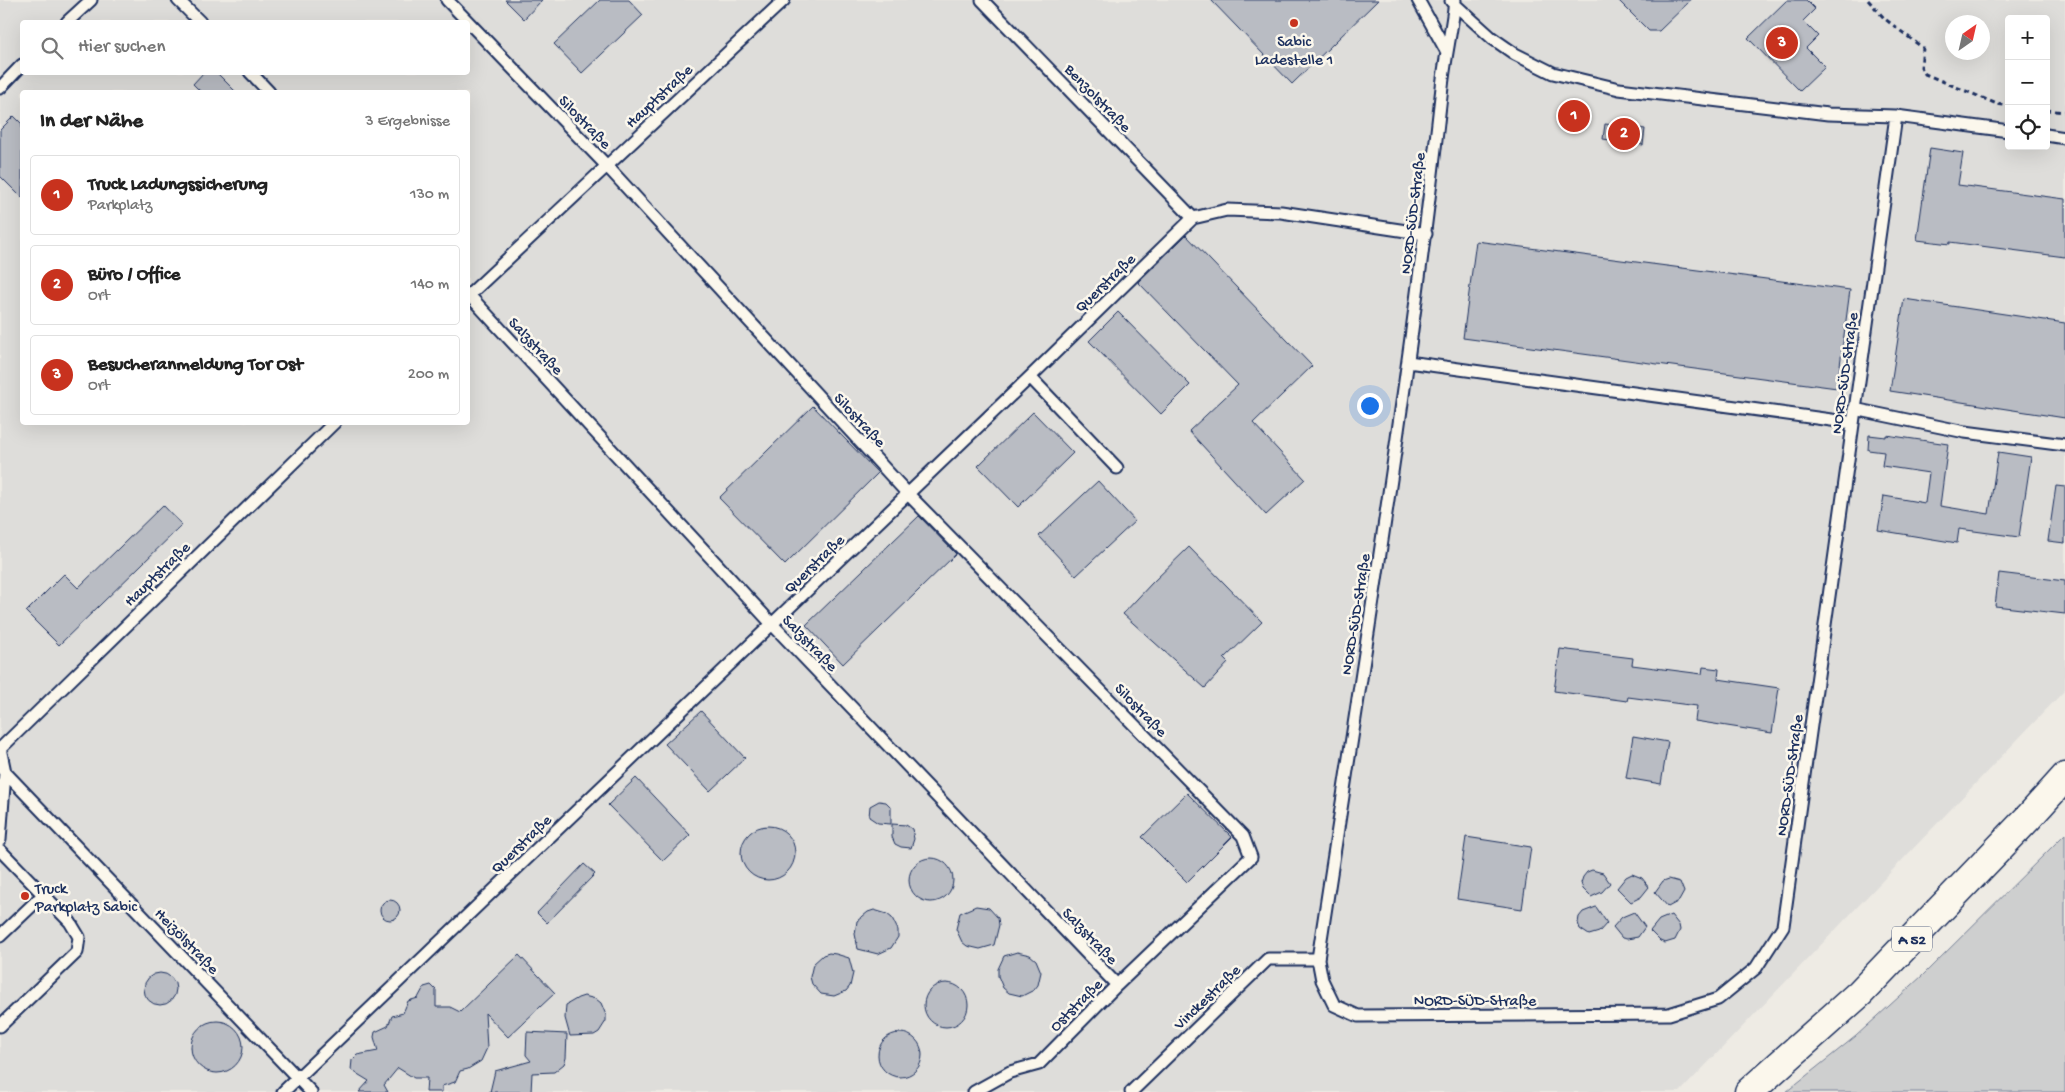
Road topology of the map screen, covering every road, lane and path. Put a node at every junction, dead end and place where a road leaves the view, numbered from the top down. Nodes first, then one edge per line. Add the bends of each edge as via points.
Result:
1 (91, 0) edge
2 (178, 0) edge
3 (447, 0) edge
4 (784, 0) edge
5 (982, 0) edge
6 (1418, 0) edge
7 (1868, 0) edge
8 (1453, 2) edge
9 (69, 20) edge
10 (198, 20) edge
11 (466, 20) edge
12 (470, 24) edge
13 (1447, 52) junction
14 (20, 67) edge
15 (253, 75) edge
16 (0, 88) edge
17 (267, 90) edge
18 (2005, 105) edge
19 (2050, 110) edge
20 (2065, 112) edge
21 (1896, 116) junction
22 (2005, 130) edge
23 (2050, 136) edge
24 (2065, 138) edge
25 (606, 165) junction
26 (1192, 218) junction
27 (1426, 234) junction
28 (470, 293) edge
29 (470, 297) edge
30 (1408, 362) junction
31 (1030, 377) junction
32 (1854, 410) junction
33 (1853, 423) junction
34 (332, 425) edge
35 (2065, 445) edge
36 (1117, 468) dead end
37 (908, 494) junction
38 (772, 624) junction
39 (0, 748) edge
40 (2, 770) edge
41 (2065, 777) edge
42 (0, 840) edge
43 (0, 850) edge
44 (1251, 857) joint
45 (43, 895) junction
46 (0, 936) edge
47 (1318, 959) junction
48 (1117, 985) junction
49 (0, 1026) edge
50 (298, 1078) junction
51 (283, 1092) edge
52 (311, 1092) edge
53 (974, 1092) edge
54 (1131, 1092) edge
55 (1749, 1092) edge

1 - 9 lane
2 - 10 lane
3 - 11 lane, Silostraße
4 - 25 lane, Hauptstraße
5 - 26 lane, Benzolstraße
6 - 13 lane
7 - 18 path via 1885,19 1923,48 1921,67 1925,74
8 - 13 lane, NORD-SÜD-Straße
8 - 21 lane via 1492,38 1553,73 1619,89 1828,114
12 - 25 lane, Silostraße
13 - 27 lane, NORD-SÜD-Straße
14 - 16 lane
15 - 17 lane
19 - 20 path
21 - 22 lane
21 - 32 lane, NORD-SÜD-Straße
23 - 24 lane
25 - 28 lane, Hauptstraße
25 - 37 lane, Silostraße
26 - 27 lane via 1226,210 1281,212
26 - 31 lane, Querstraße
27 - 30 lane, NORD-SÜD-Straße
29 - 38 lane, Salzstraße
30 - 33 lane
30 - 47 lane, NORD-SÜD-Straße
31 - 36 lane
31 - 37 lane, Querstraße
32 - 33 lane, NORD-SÜD-Straße
32 - 35 lane via 1965,432
33 - 47 lane, NORD-SÜD-Straße via 1783,926 1756,968 1718,1000 1669,1014 1358,1016 1334,1005 1322,980
34 - 39 lane, Hauptstraße
37 - 38 lane, Querstraße
37 - 44 lane, Silostraße via 1243,836
38 - 48 lane, Salzstraße
38 - 50 lane, Querstraße
39 - 40 lane
40 - 42 lane
40 - 50 lane, Heizölstraße
41 - 55 highway, A 52 via 1860,993
43 - 45 lane
44 - 48 lane, Oststraße
45 - 46 lane
45 - 49 lane via 70,922 79,937 76,952
47 - 54 lane, Vinckestraße via 1268,959
48 - 53 lane, Oststraße via 1039,1064 1010,1072
50 - 51 lane, Querstraße
50 - 52 lane, Heizölstraße

